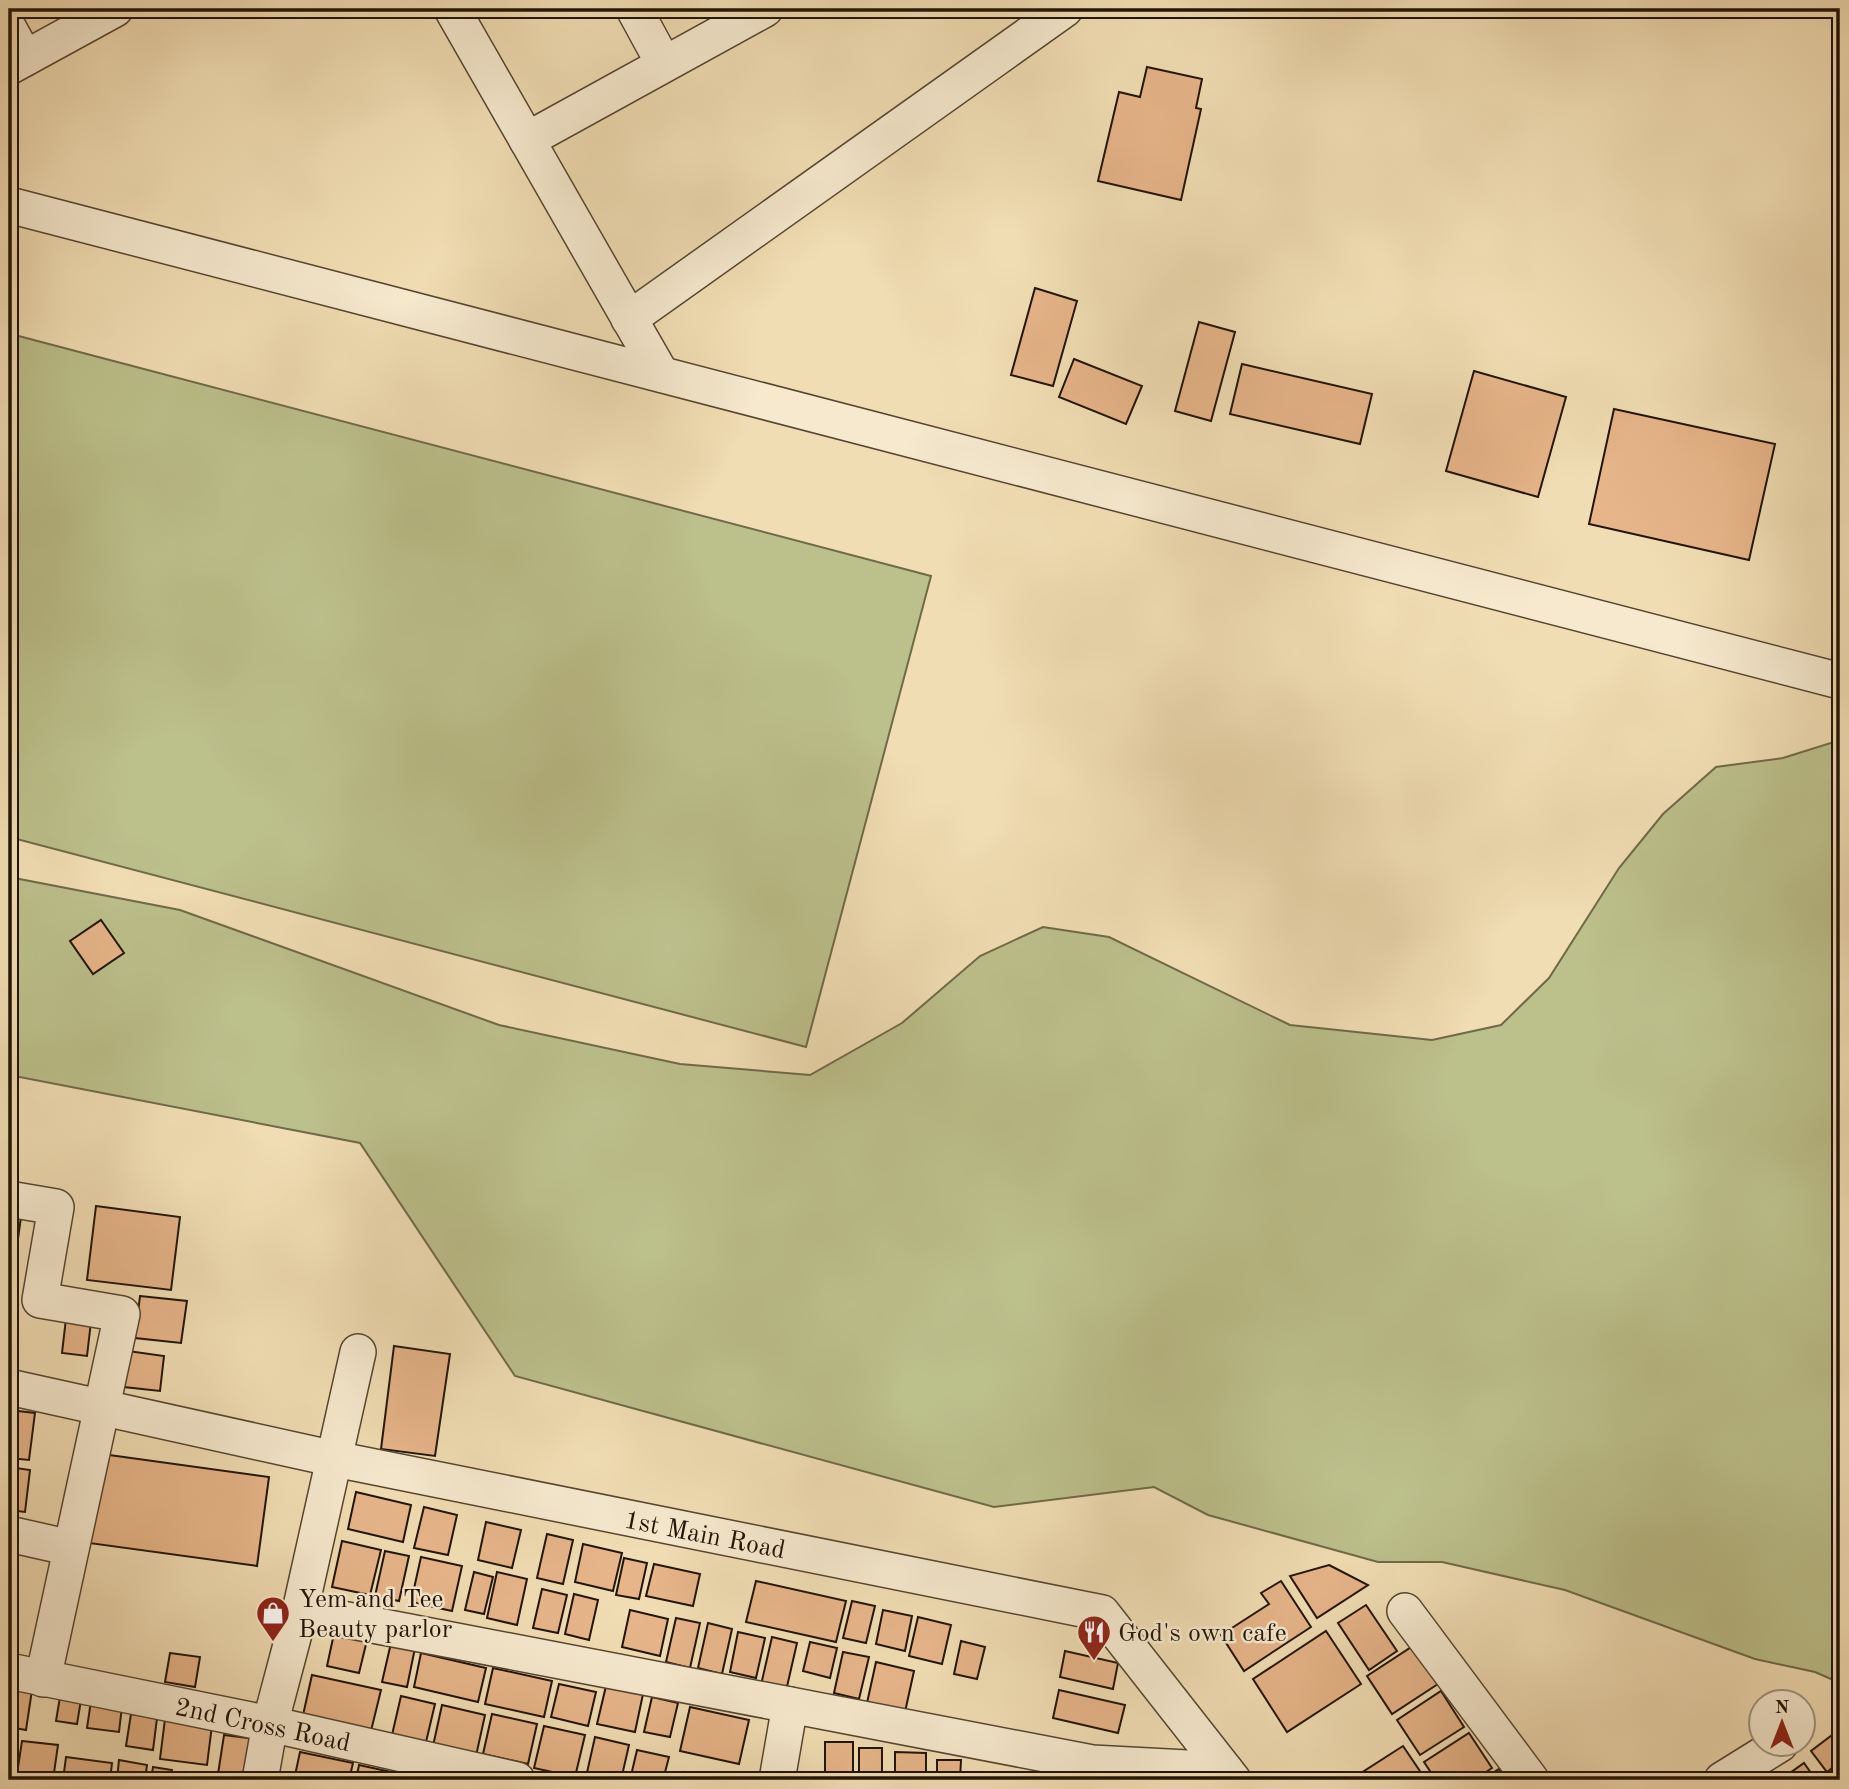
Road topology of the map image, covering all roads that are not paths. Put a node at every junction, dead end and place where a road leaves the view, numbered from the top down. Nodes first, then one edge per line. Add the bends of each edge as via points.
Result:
1 (115, 9) edge
2 (452, 9) edge
3 (634, 9) edge
4 (765, 9) edge
5 (1066, 9) edge
6 (14, 51) edge
7 (664, 64) junction
8 (527, 140) junction
9 (9, 205) edge
10 (629, 319) junction
11 (661, 374) junction
12 (1840, 681) edge
13 (9, 1199) edge
14 (358, 1352) dead end
15 (9, 1387) edge
16 (102, 1406) junction
17 (335, 1459) junction
18 (9, 1534) edge
19 (71, 1548) junction
20 (300, 1611) junction
21 (1405, 1611) dead end
22 (9, 1671) edge
23 (43, 1679) junction
24 (790, 1705) junction
25 (270, 1724) junction
26 (1757, 1758) edge
27 (1229, 1775) edge
28 (260, 1780) edge
29 (517, 1780) edge
30 (777, 1780) edge
31 (1531, 1780) edge
32 (1722, 1780) edge

1 - 6 street
2 - 8 street
3 - 7 street
4 - 7 street
5 - 10 street
7 - 8 street
8 - 10 street
9 - 11 street
10 - 11 street
11 - 12 street
13 - 16 street via 56,1207 40,1300 122,1314
14 - 17 street
15 - 16 street, 1st Main Road
16 - 17 street, 1st Main Road
16 - 19 street
17 - 20 street
17 - 27 street, 1st Main Road via 1102,1613
18 - 19 street
19 - 23 street
20 - 24 street
20 - 25 street
21 - 31 street
22 - 23 street, 2nd Cross Road
23 - 25 street, 2nd Cross Road
24 - 27 street via 1092,1763
24 - 30 street
25 - 28 street
25 - 29 street, 2nd Cross Road
26 - 32 street

